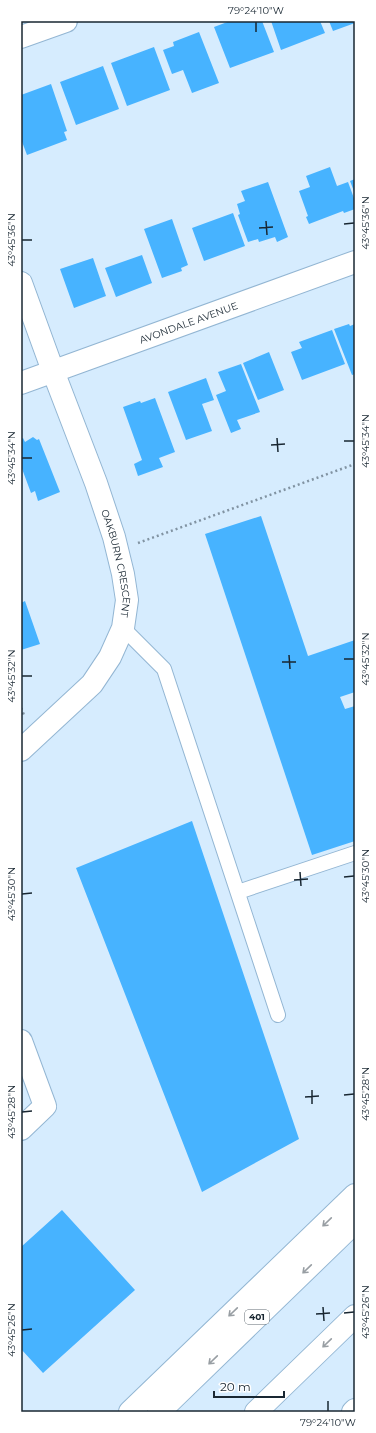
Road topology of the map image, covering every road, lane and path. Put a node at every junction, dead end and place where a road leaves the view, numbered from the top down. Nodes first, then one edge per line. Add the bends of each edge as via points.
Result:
1 (66, 21) edge
2 (21, 37) edge
3 (355, 262) edge
4 (21, 283) edge
5 (53, 371) junction
6 (21, 383) edge
7 (355, 464) edge
8 (117, 550) junction
9 (122, 628) junction
10 (21, 708) edge
11 (24, 716) dead end
12 (21, 750) edge
13 (355, 853) edge
14 (238, 892) junction
15 (278, 1016) dead end
16 (21, 1041) edge
17 (21, 1129) edge
18 (355, 1195) edge
19 (355, 1222) edge
20 (355, 1316) edge
21 (130, 1412) edge
22 (159, 1412) edge
23 (256, 1412) edge

1 - 2 main road
3 - 5 main road, AVONDALE AVENUE
4 - 5 main road, OAKBURN CRESCENT
5 - 6 main road, AVONDALE AVENUE
5 - 8 main road, OAKBURN CRESCENT via 96,483
7 - 8 path
8 - 9 main road, OAKBURN CRESCENT via 127,600
9 - 12 main road, OAKBURN CRESCENT via 110,657 92,684
9 - 14 lane via 164,669
10 - 11 path
13 - 14 lane
14 - 15 lane
16 - 17 main road via 45,1106
18 -> 21 main road
19 -> 22 main road, 401
20 -> 23 main road

